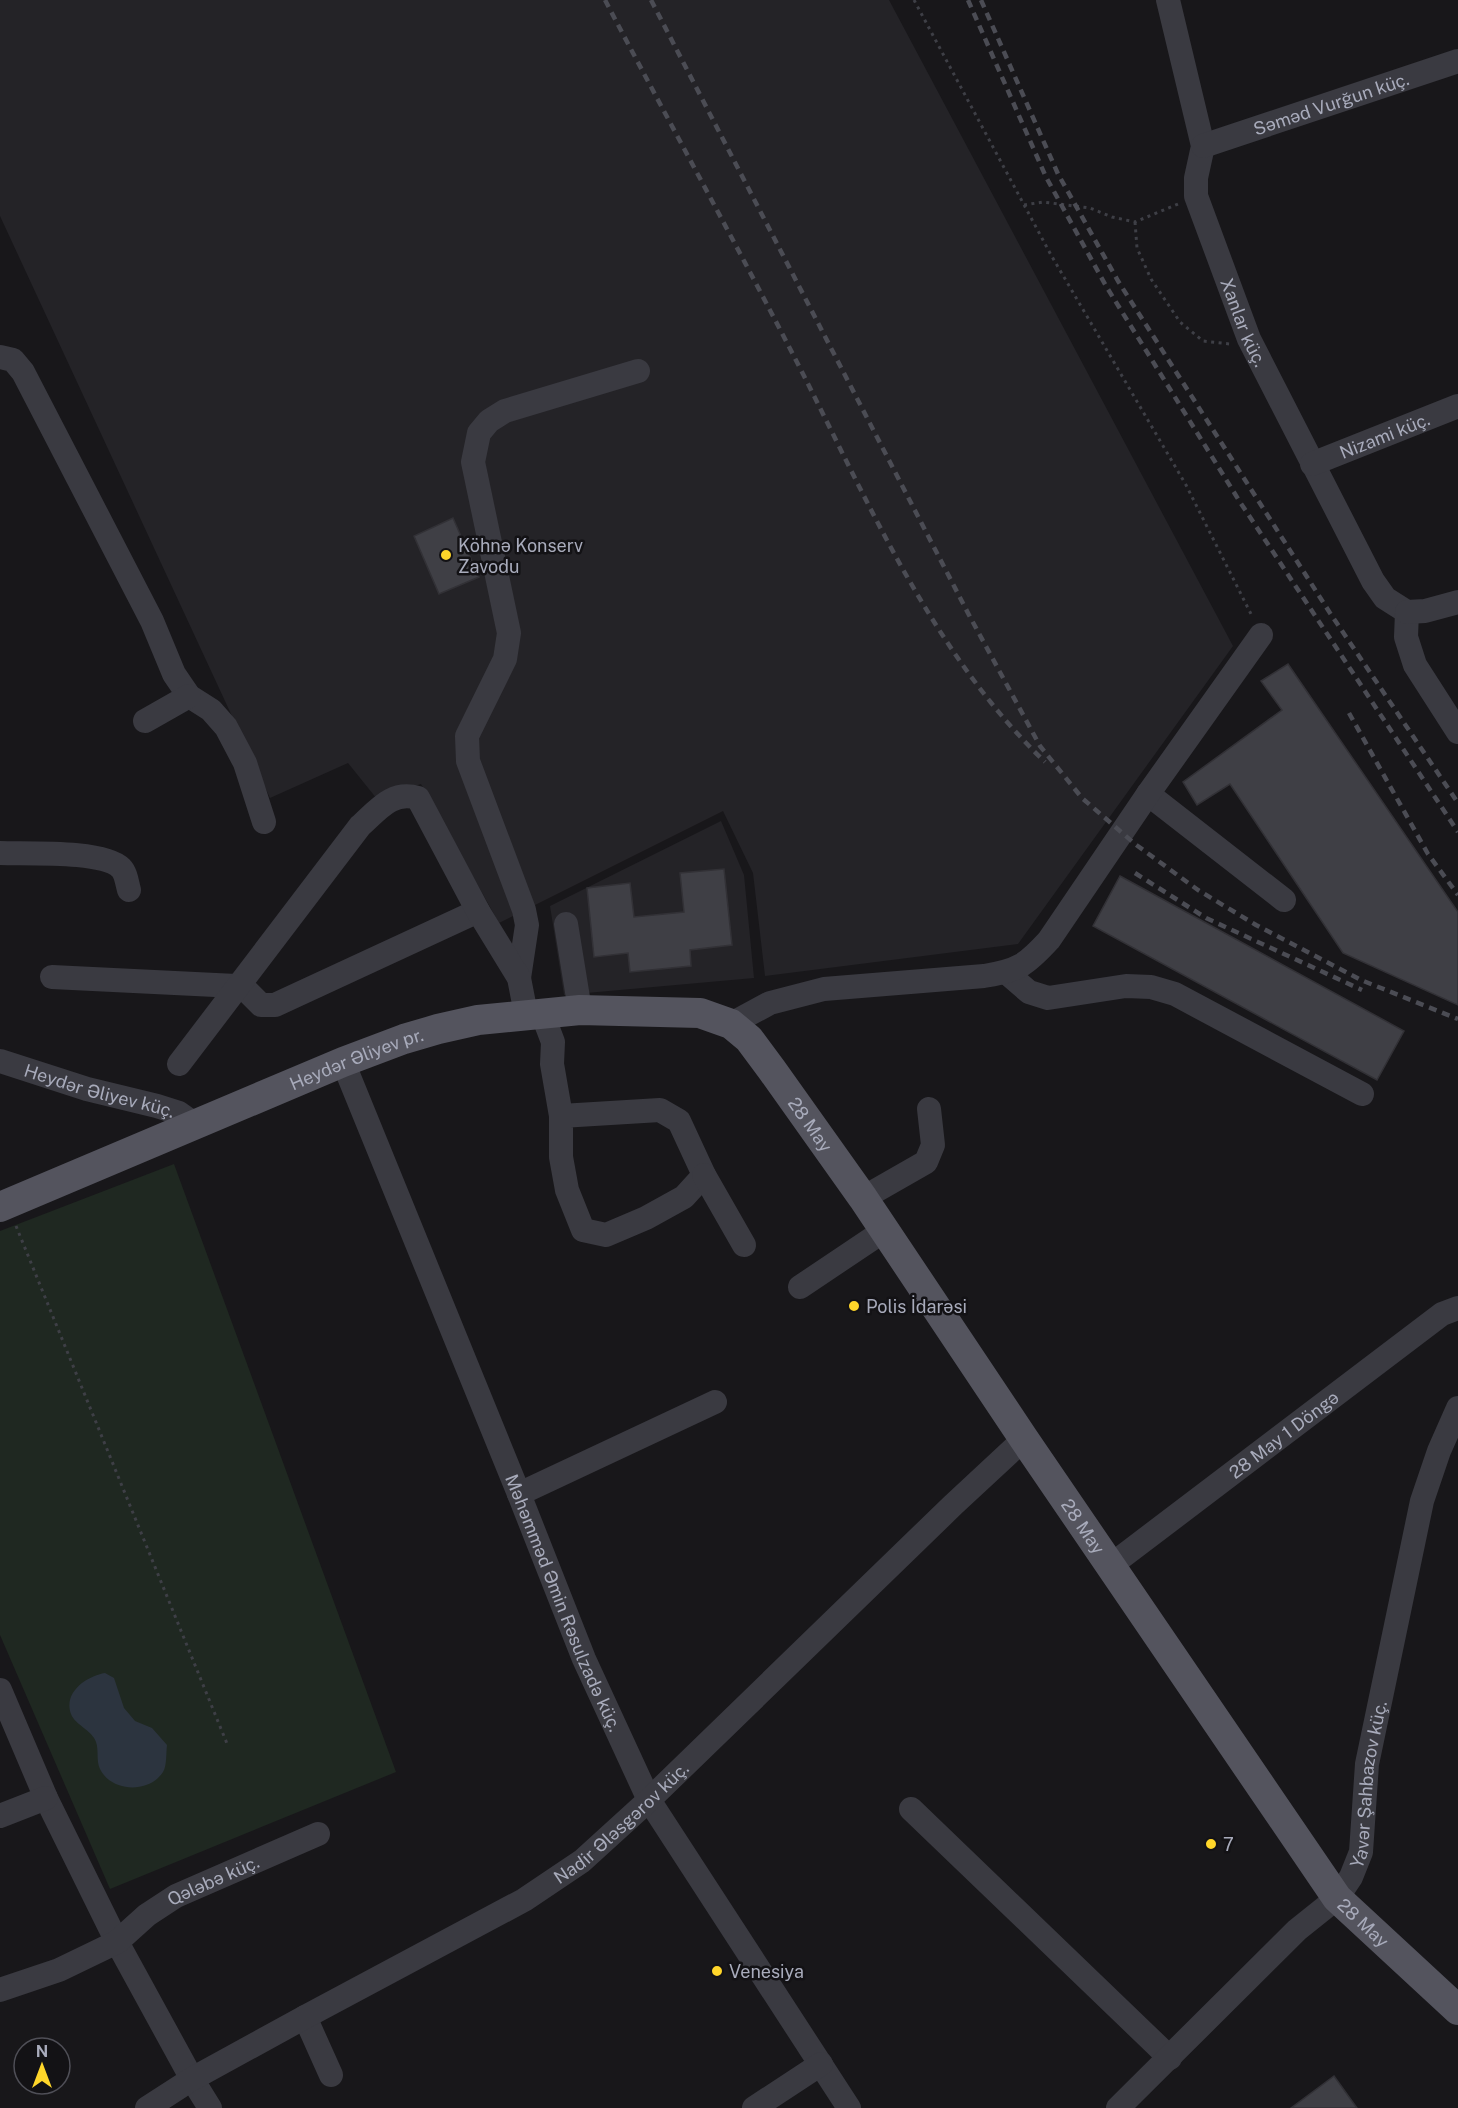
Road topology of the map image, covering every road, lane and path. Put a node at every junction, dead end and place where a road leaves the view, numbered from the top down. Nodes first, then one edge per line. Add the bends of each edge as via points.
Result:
1 (914, 0) edge
2 (1168, 0) edge
3 (1458, 61) edge
4 (1203, 146) junction
5 (1196, 196) junction
6 (1024, 206) junction
7 (1135, 222) junction
8 (1249, 339) junction
9 (0, 357) edge
10 (638, 371) dead end
11 (1458, 406) edge
12 (1312, 464) junction
13 (1458, 602) edge
14 (1407, 612) junction
15 (1261, 635) joint
16 (189, 696) junction
17 (145, 721) dead end
18 (1458, 732) edge
19 (1148, 794) junction
20 (264, 822) dead end
21 (0, 853) edge
22 (129, 890) dead end
23 (1284, 900) dead end
24 (478, 911) junction
25 (566, 924) dead end
26 (1007, 973) junction
27 (52, 977) dead end
28 (519, 978) junction
29 (240, 984) junction
30 (580, 1010) junction
31 (534, 1014) junction
32 (731, 1024) junction
33 (0, 1061) edge
34 (343, 1062) junction
35 (179, 1064) dead end
36 (1362, 1094) dead end
37 (929, 1109) dead end
38 (561, 1116) junction
39 (196, 1125) junction
40 (704, 1175) junction
41 (863, 1198) junction
42 (8, 1216) edge
43 (885, 1230) junction
44 (744, 1245) dead end
45 (800, 1287) dead end
46 (1458, 1308) edge
47 (716, 1402) dead end
48 (1458, 1408) edge
49 (1024, 1439) junction
50 (1448, 1454) edge
51 (519, 1494) junction
52 (1110, 1566) junction
53 (0, 1690) edge
54 (228, 1746) dead end
55 (46, 1798) junction
56 (649, 1800) junction
57 (911, 1809) dead end
58 (0, 1816) edge
59 (318, 1834) dead end
60 (1337, 1898) junction
61 (117, 1942) junction
62 (0, 1990) edge
63 (1458, 2010) edge
64 (305, 2017) junction
65 (1170, 2058) junction
66 (821, 2064) junction
67 (331, 2075) dead end
68 (192, 2079) junction
69 (147, 2108) edge
70 (210, 2108) edge
71 (754, 2108) edge
72 (849, 2108) edge
73 (1118, 2108) edge

1 - 6 path
2 - 4 street, Xanlar küç.
3 - 4 street, Səməd Vurğun küç.
4 - 5 street, Xanlar küç.
5 - 7 path
5 - 8 street, Xanlar küç.
6 - 7 path via 1043,202 1090,208 1112,218
6 - 15 path via 1186,485
7 - 8 path via 1137,248 1151,279 1180,322 1203,341 1230,344
8 - 12 street, Xanlar küç.
9 - 16 street via 13,360 23,372 152,621 174,674
10 - 28 street via 506,411 479,433 473,462 509,633 506,659 467,736 468,761 525,910 527,925
11 - 12 street, Nizami küç.
12 - 14 street, Xanlar küç. via 1372,581 1384,598
13 - 14 street
14 - 18 street via 1406,637 1415,665
15 - 19 street
16 - 17 street
16 - 20 street via 211,710 226,727 245,763
19 - 23 street
19 - 26 street via 1049,940 1029,962
21 - 22 street via 90,856 111,861 123,870
24 - 28 street
24 - 29 street via 275,1005 261,1005
24 - 29 street via 418,798 407,795 391,800 360,826
25 - 30 street
26 - 32 street via 824,989 770,1003
26 - 36 street via 1029,993 1048,998 1126,986 1176,994
27 - 29 street
28 - 31 street
29 - 35 street
30 - 31 main road, Heydər Əliyev pr.
30 - 32 main road, Heydər Əliyev pr. via 700,1013
31 - 34 main road, Heydər Əliyev pr. via 438,1029
31 - 38 street via 554,1042 552,1064
32 - 41 main road, 28 May via 749,1039
33 - 39 street, Heydər Əliyev küç. via 179,1113
34 - 39 main road, Heydər Əliyev pr.
34 - 51 street, Məhəmməd Əmin Rəsulzadə küç.
37 - 41 street via 933,1145 926,1162
38 - 40 street via 660,1110 679,1121
38 - 40 street via 561,1157 567,1190 583,1230 606,1235 646,1218 684,1197
39 - 42 main road, Heydər Əliyev pr.
40 - 44 street
41 - 43 main road, 28 May
42 - 54 path
43 - 45 street
43 - 49 main road, 28 May
46 - 52 street, 28 May 1 Döngə via 1442,1314
47 - 51 street
48 - 50 street, Yavər Şahbazov küç.
49 - 52 main road, 28 May
49 - 56 street, Nadir Ələsgərov küç.
50 - 60 street, Yavər Şahbazov küç. via 1422,1501 1367,1764 1361,1852
51 - 56 street, Məhəmməd Əmin Rəsulzadə küç. via 584,1659
52 - 60 main road, 28 May
53 - 55 street
55 - 58 street
55 - 61 street
56 - 64 street, Nadir Ələsgərov küç. via 582,1861 524,1900
56 - 66 street, Məhəmməd Əmin Rəsulzadə küç.
57 - 65 street
59 - 61 street, Qələbə küç. via 176,1896
60 - 63 main road, 28 May
60 - 65 street, Yavər Şahbazov küç. via 1298,1930
61 - 62 street, Qələbə küç. via 60,1970
61 - 68 street
64 - 67 street
64 - 68 street, Nadir Ələsgərov küç.
65 - 73 street, Yavər Şahbazov küç.
66 - 71 street
66 - 72 street, Məhəmməd Əmin Rəsulzadə küç.
68 - 69 street, Nadir Ələsgərov küç.
68 - 70 street

